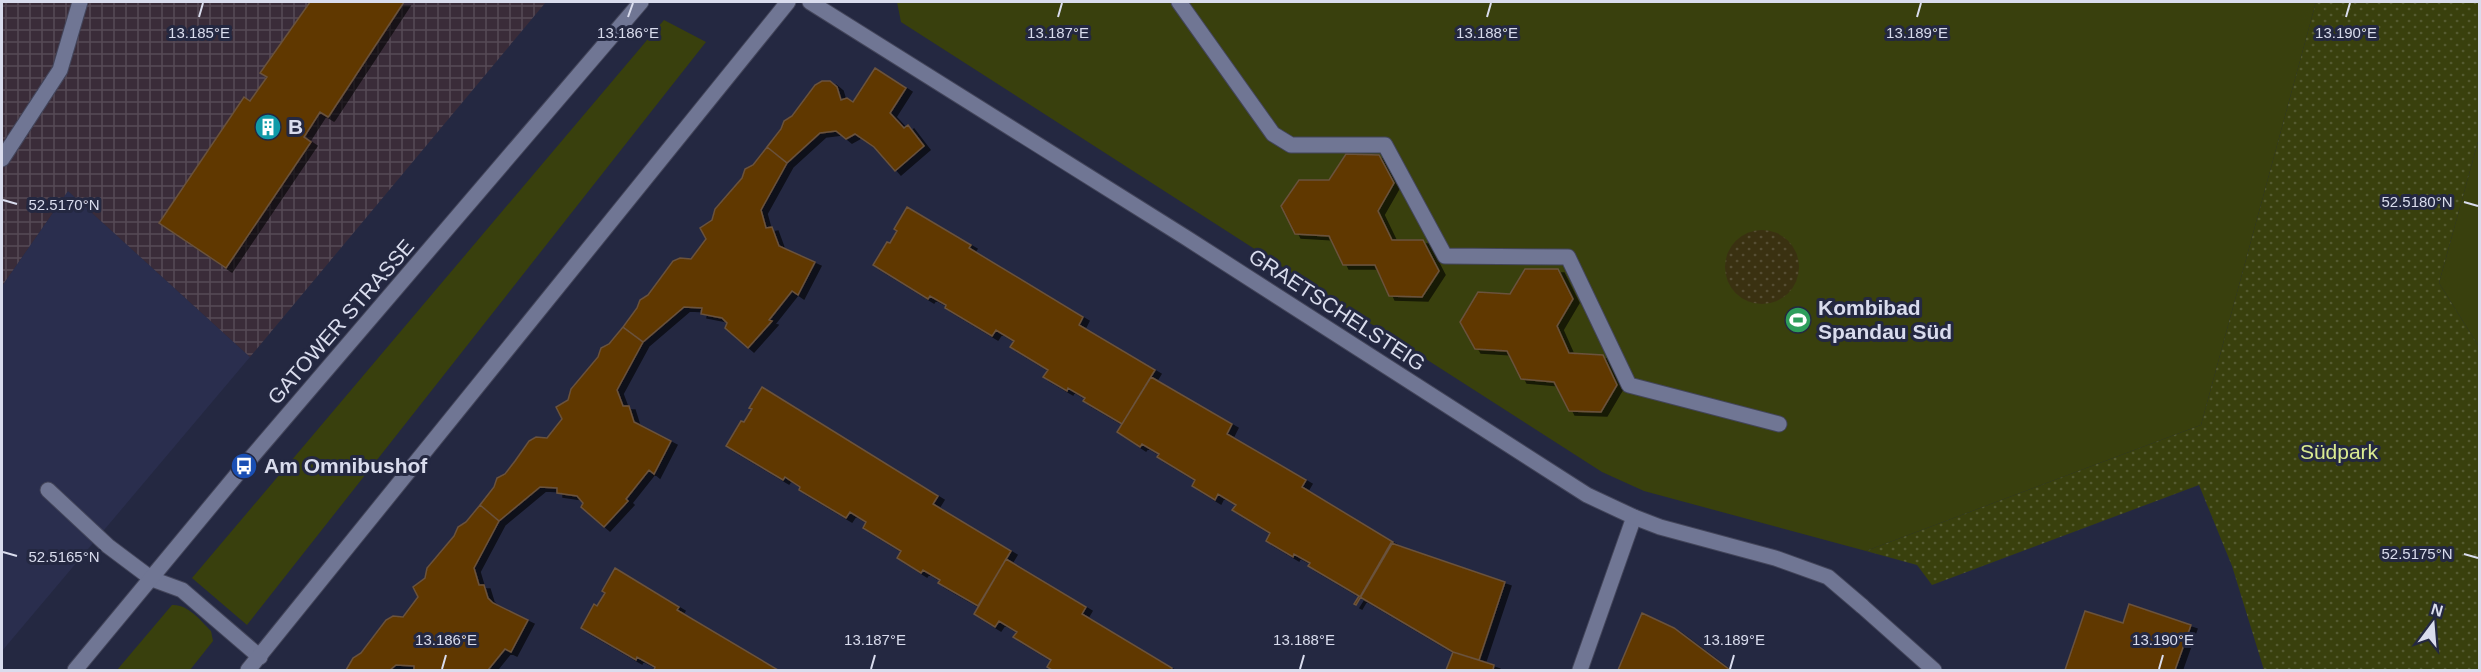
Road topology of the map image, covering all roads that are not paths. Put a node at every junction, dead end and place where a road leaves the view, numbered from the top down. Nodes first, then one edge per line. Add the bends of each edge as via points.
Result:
1 (80, 2) edge
2 (641, 2) edge
3 (788, 2) edge
4 (810, 2) edge
5 (1179, 2) edge
6 (2, 159) edge
7 (1779, 424) dead end
8 (48, 490) dead end
9 (1634, 517) junction
10 (152, 579) junction
11 (260, 657) junction
12 (75, 670) edge
13 (248, 670) edge
14 (1580, 670) edge
15 (1934, 670) edge

1 - 6 main road via 60,70
2 - 10 main road, GATOWER STRASSE
3 - 11 main road
4 - 9 main road, GRAETSCHELSTEIG via 1587,495
5 - 7 main road via 1274,134 1291,145 1385,145 1445,256 1568,257 1629,385
8 - 10 main road via 108,546
9 - 14 main road
9 - 15 main road, GRAETSCHELSTEIG via 1828,577
10 - 11 main road via 182,590
10 - 12 main road, GATOWER STRASSE
11 - 13 main road

